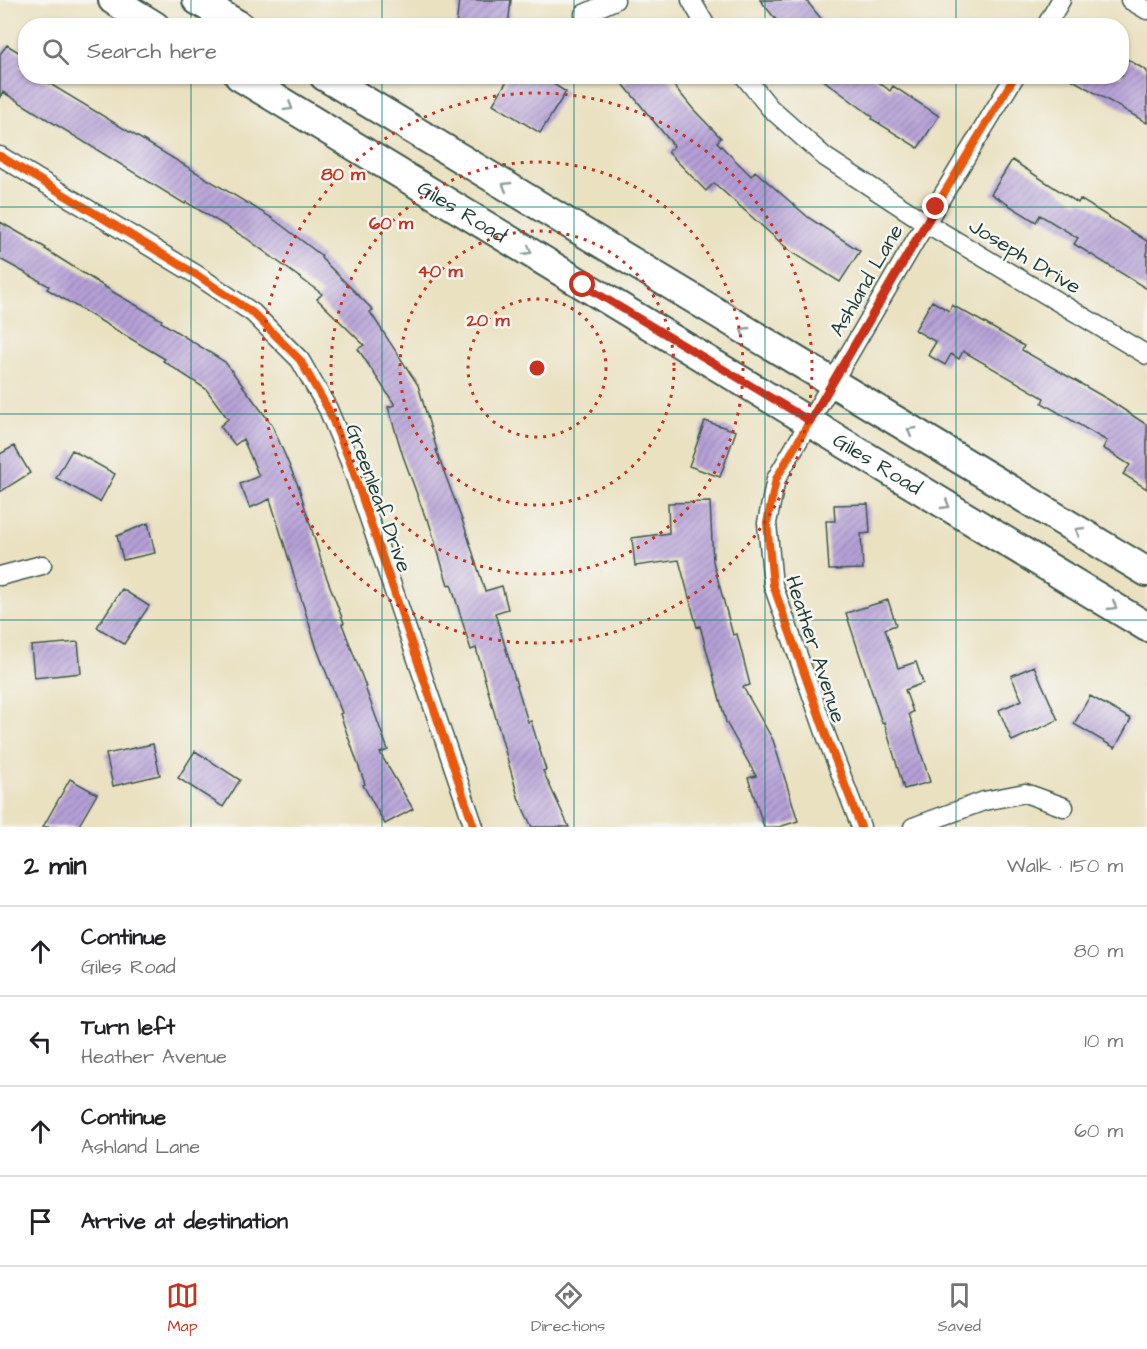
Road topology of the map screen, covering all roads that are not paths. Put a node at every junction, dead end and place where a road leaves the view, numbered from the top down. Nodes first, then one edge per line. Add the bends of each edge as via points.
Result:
1 (113, 0) edge
2 (197, 0) edge
3 (615, 0) edge
4 (691, 0) edge
5 (1061, 0) edge
6 (1130, 0) edge
7 (1147, 10) edge
8 (584, 14) dead end
9 (142, 18) edge
10 (227, 18) edge
11 (701, 18) edge
12 (1051, 18) edge
13 (252, 84) edge
14 (337, 84) edge
15 (750, 84) edge
16 (1010, 84) edge
17 (0, 156) edge
18 (926, 223) junction
19 (1147, 355) edge
20 (832, 384) junction
21 (810, 421) junction
22 (42, 565) dead end
23 (1147, 572) edge
24 (0, 576) edge
25 (1147, 627) edge
26 (1064, 807) dead end
27 (474, 827) edge
28 (861, 827) edge
29 (913, 827) edge

1 - 9 main road
2 - 10 main road
3 - 8 street
4 - 11 street
5 - 12 street
6 - 7 street
13 -> 21 main road, Giles Road
20 -> 14 main road, Giles Road
15 - 18 street, Joseph Drive via 770,108 825,157
16 - 18 street, Ashland Lane
17 - 27 street, Greenleaf Drive via 207,281 253,313 300,360 328,410 350,462
18 - 19 street, Joseph Drive
18 - 20 street, Ashland Lane
20 - 21 street, Heather Avenue
23 -> 20 main road, Giles Road
21 -> 25 main road, Giles Road
21 - 28 street, Heather Avenue via 776,479 766,523 773,585
22 - 24 street
26 - 29 street via 1025,793 984,801

